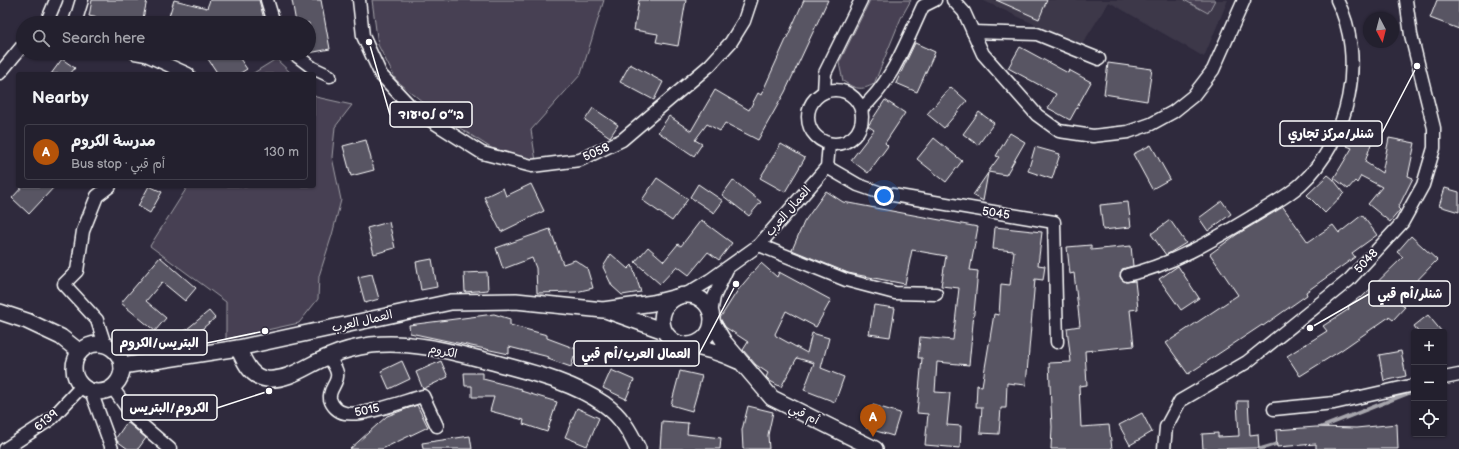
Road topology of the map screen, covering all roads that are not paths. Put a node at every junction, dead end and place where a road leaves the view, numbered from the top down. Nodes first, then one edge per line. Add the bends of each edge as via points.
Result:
1 (56, 0) edge
2 (82, 0) edge
3 (268, 0) edge
4 (359, 0) edge
5 (751, 0) edge
6 (861, 0) edge
7 (935, 0) edge
8 (953, 0) edge
9 (1244, 0) edge
10 (1337, 0) edge
11 (1406, 0) edge
12 (49, 16) edge
13 (77, 16) edge
14 (272, 16) edge
15 (973, 32) junction
16 (16, 53) edge
17 (1099, 59) dead end
18 (157, 60) edge
19 (303, 60) edge
20 (184, 72) edge
21 (0, 73) edge
22 (330, 76) dead end
23 (824, 92) junction
24 (861, 109) junction
25 (829, 144) junction
26 (827, 167) junction
27 (107, 188) edge
28 (759, 245) junction
29 (728, 266) junction
30 (1127, 275) dead end
31 (936, 294) dead end
32 (681, 296) junction
33 (603, 310) junction
34 (0, 312) edge
35 (712, 318) junction
36 (664, 331) junction
37 (1057, 342) dead end
38 (105, 345) junction
39 (684, 345) junction
40 (238, 348) junction
41 (80, 352) junction
42 (328, 356) junction
43 (744, 364) junction
44 (122, 366) junction
45 (1459, 375) edge
46 (1447, 377) edge
47 (1411, 386) edge
48 (112, 387) junction
49 (86, 388) junction
50 (1274, 409) dead end
51 (437, 426) dead end
52 (5, 449) edge
53 (112, 449) edge
54 (170, 449) edge
55 (638, 449) edge
56 (875, 449) edge
57 (1164, 449) edge

1 - 12 street
2 - 13 street
3 - 14 street
4 - 5 street, 5058 via 363,36 380,75 414,110 482,152 532,166 580,160 622,140 710,65 731,42 744,21
6 - 23 street via 825,73
7 - 24 street via 923,6 886,82
8 - 15 street via 964,12
9 - 15 street via 1212,70 1193,96 1173,112 1151,124 1128,132 1093,136 1059,131 1037,115 983,54
10 - 30 street via 1343,10 1351,38 1351,94 1339,128 1322,159 1301,184 1204,245 1146,271
11 - 57 street, 5048 via 1434,128 1434,148 1423,185 1402,223 1348,280 1247,362 1180,401 1166,427
15 - 17 street via 1037,34
16 - 21 street
18 - 20 street
19 - 22 street
23 - 24 street via 838,90 850,94
23 - 25 street via 810,105 807,119 812,132 822,142
24 - 25 street via 861,124 853,137 838,144
25 - 26 street
26 - 28 street, العمال العرب
26 - 37 street, 5045 via 858,185 880,193 1054,222
27 - 38 street via 97,196 82,231 77,272 64,284 97,320
28 - 29 street, العمال العرب
28 - 31 street via 846,280 895,292
29 - 32 street, العمال العرب
29 - 35 street via 720,283
32 - 33 street, العمال العرب via 640,306
32 - 35 street via 699,298 709,307
32 - 36 street via 671,300 663,311
33 - 36 street, العمال العرب
33 - 40 street, العمال العرب via 516,301 451,302
34 - 41 street via 61,337
35 - 39 street via 710,332 703,340
35 - 43 street, أم قبي via 724,342
36 - 39 street via 676,343
38 - 41 street via 91,345
38 - 44 street via 116,353
39 - 43 street, أم قبي via 704,347
40 - 42 street, الكروم via 246,366 257,376 269,379 305,369
40 - 44 street, العمال العرب
41 - 49 street via 74,373
42 - 51 street, 5015 via 337,373 331,389 333,407 343,413 356,414 423,396
42 - 55 street, الكروم via 370,346 400,344 471,357 538,374 572,386 604,404 628,427
43 - 56 street, أم قبي via 772,398
44 - 48 street via 120,378
45 - 46 street
47 - 50 street via 1334,403
48 - 49 street via 98,392
48 - 54 street via 134,418
49 - 52 street, 6139 via 51,419
49 - 53 street

